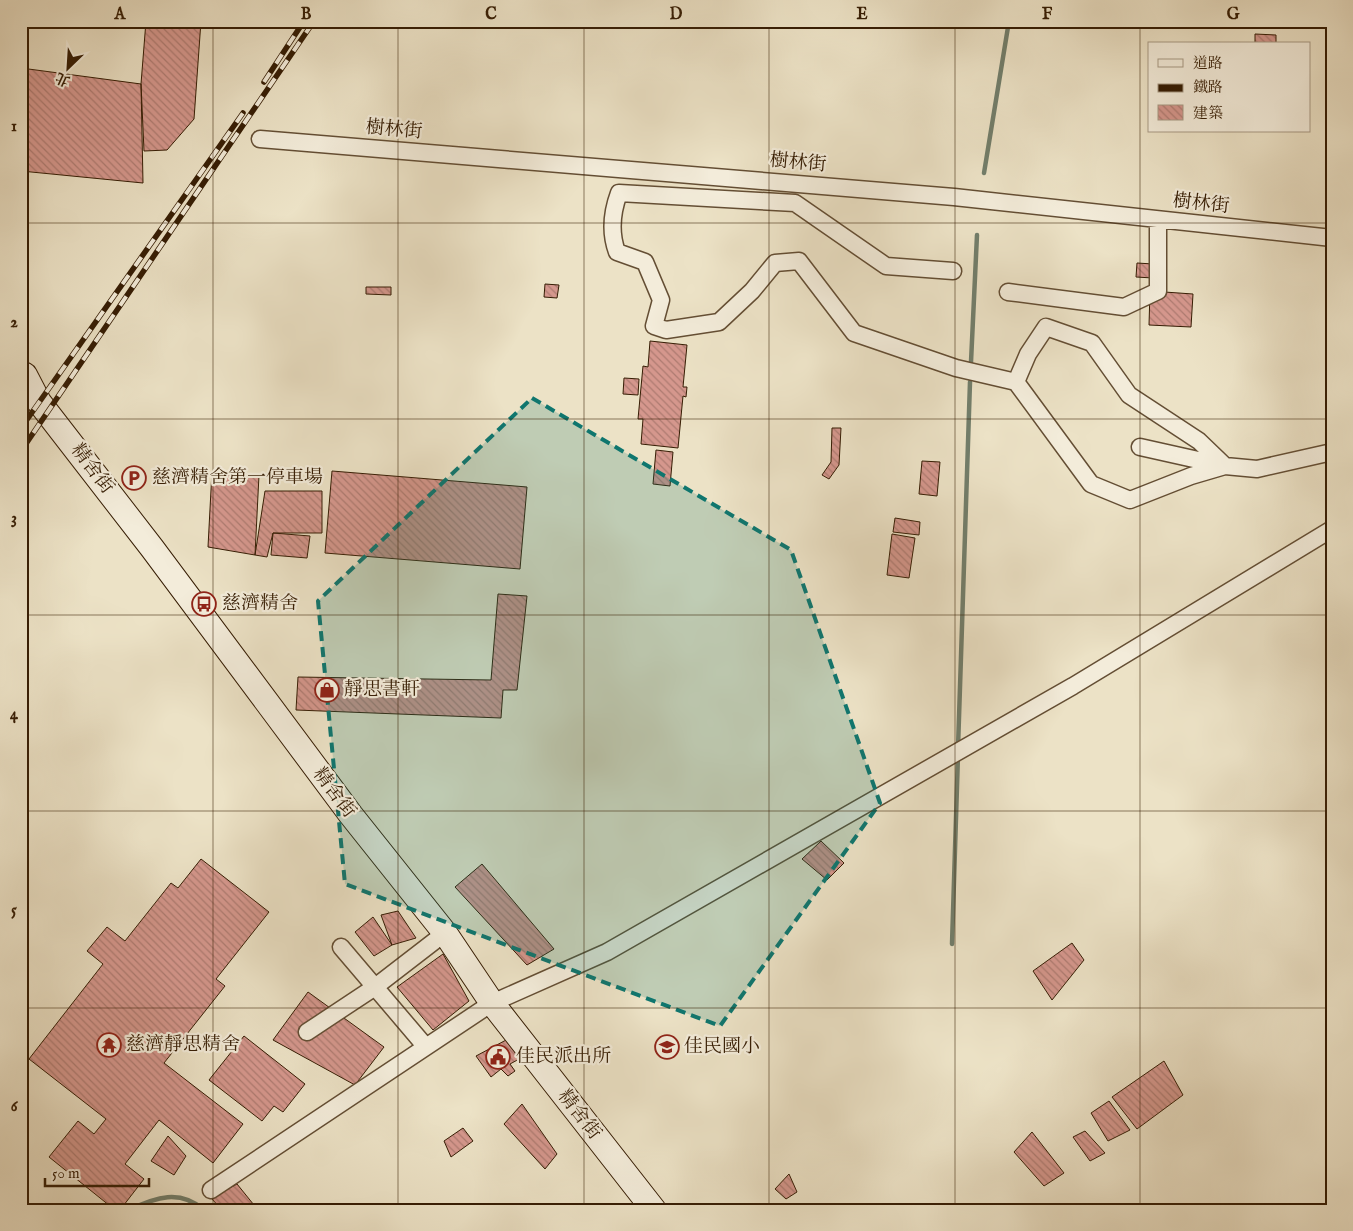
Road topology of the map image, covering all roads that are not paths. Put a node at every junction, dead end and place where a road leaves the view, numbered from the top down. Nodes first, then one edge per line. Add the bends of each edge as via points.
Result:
1 (260, 139) dead end
2 (1158, 220) junction
3 (1332, 238) edge
4 (954, 271) dead end
5 (1008, 292) dead end
6 (21, 372) edge
7 (1016, 382) junction
8 (1140, 447) dead end
9 (1332, 452) edge
10 (1225, 466) junction
11 (1332, 529) edge
12 (445, 933) junction
13 (341, 947) dead end
14 (375, 987) junction
15 (492, 1003) junction
16 (307, 1032) dead end
17 (426, 1047) junction
18 (211, 1190) dead end
19 (654, 1210) edge

1 - 2 street, 樹林街 via 954,197
2 - 3 street, 樹林街
2 - 5 street via 1158,291 1124,307
4 - 7 street via 886,266 795,204 619,193 615,203 612,238 617,252 645,262 661,300 654,326 666,330 719,322 775,264 799,261 854,333 956,368
6 - 12 street, 精舍街 via 39,402 152,548 350,816
7 - 10 street via 1091,484 1130,500
7 - 10 street via 1028,354 1046,327 1092,343 1130,395 1199,441
8 - 10 street
9 - 10 street via 1257,469
11 - 15 street via 1066,690 607,952
12 - 14 street
12 - 15 street, 精舍街
13 - 14 street
14 - 16 street
14 - 17 street
15 - 17 street
15 - 19 street, 精舍街
17 - 18 street

